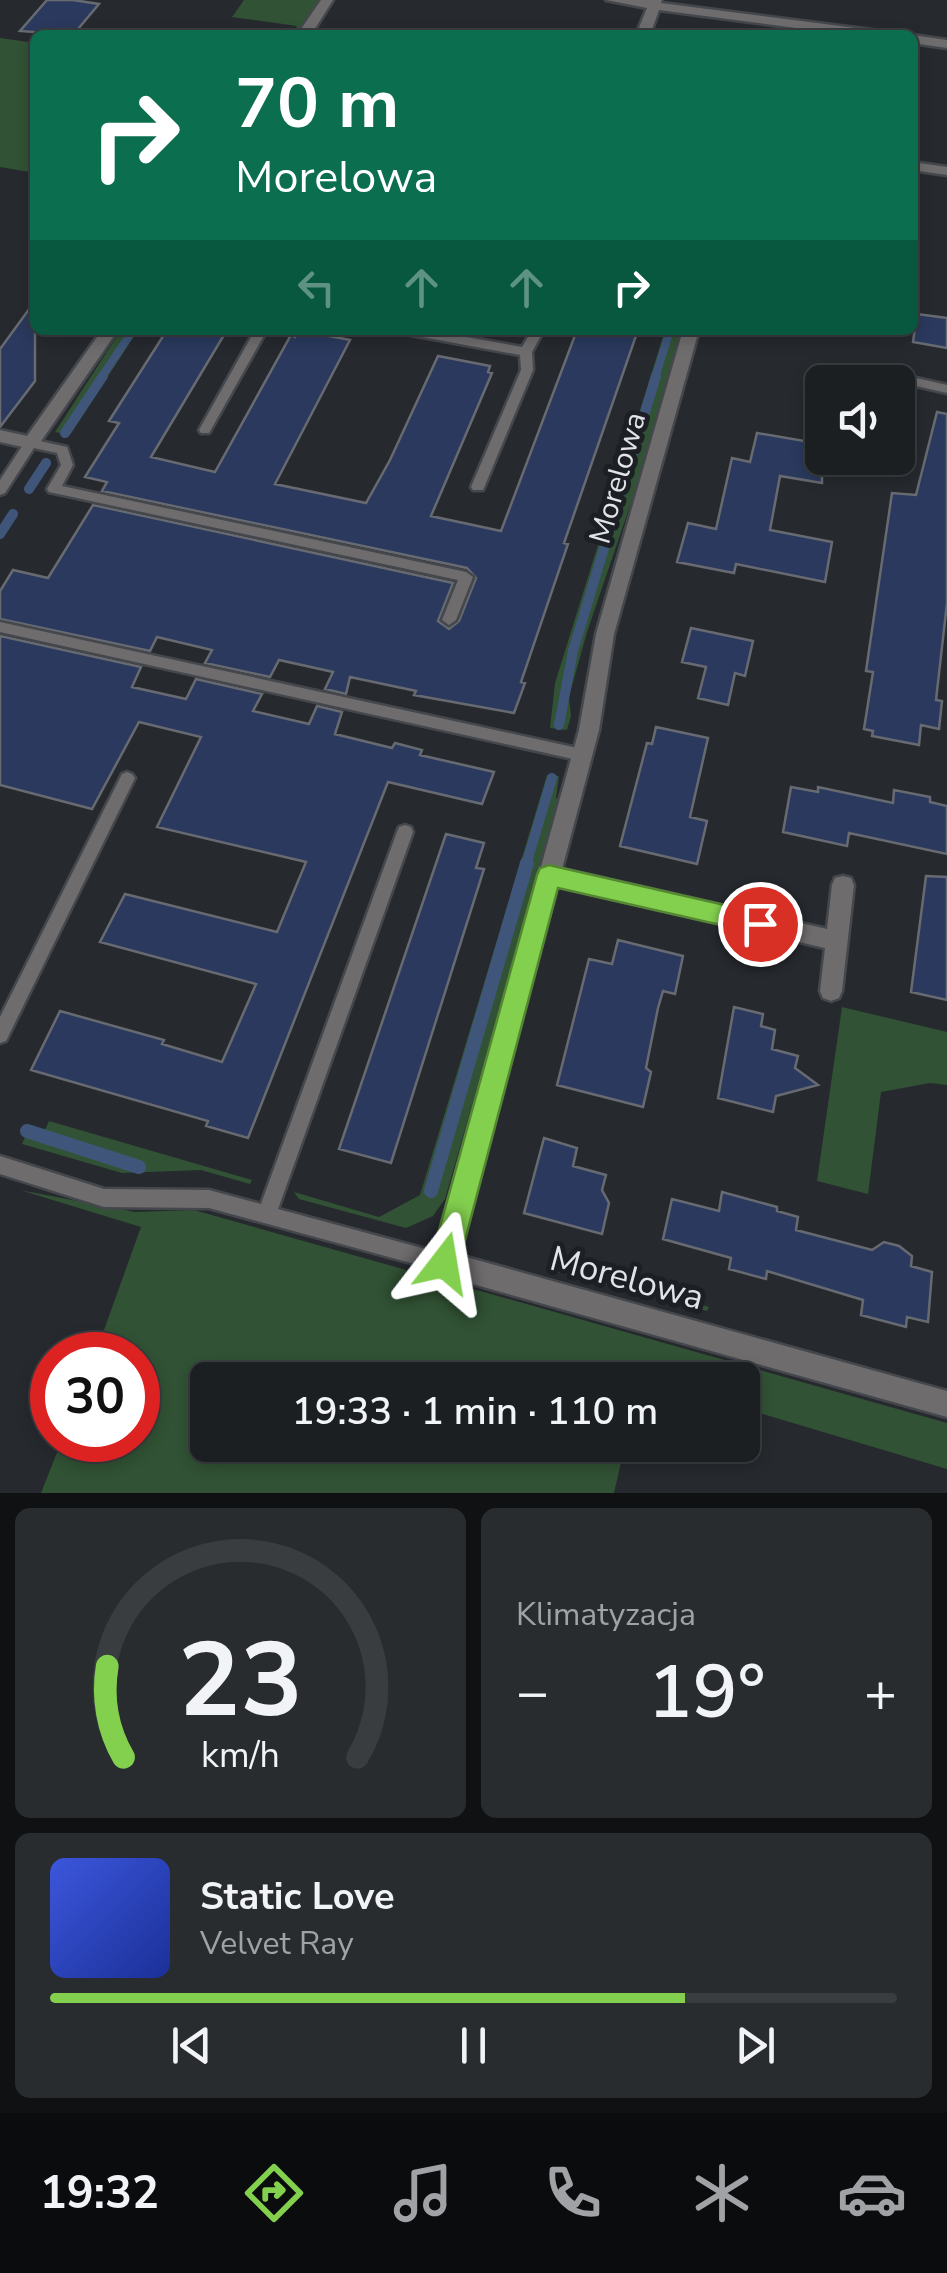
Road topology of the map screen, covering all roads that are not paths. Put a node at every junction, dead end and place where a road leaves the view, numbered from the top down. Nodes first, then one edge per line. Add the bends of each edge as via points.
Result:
1 (327, 0) edge
2 (612, 0) edge
3 (655, 3) edge
4 (307, 30) edge
5 (645, 30) edge
6 (844, 30) edge
7 (918, 41) edge
8 (947, 44) edge
9 (918, 167) edge
10 (947, 171) edge
11 (107, 335) edge
12 (258, 335) edge
13 (433, 335) edge
14 (535, 335) edge
15 (690, 335) edge
16 (526, 352) junction
17 (915, 382) edge
18 (947, 390) edge
19 (205, 430) dead end
20 (0, 436) edge
21 (31, 443) junction
22 (478, 488) dead end
23 (0, 490) edge
24 (450, 620) dead end
25 (0, 627) edge
26 (582, 755) junction
27 (127, 778) dead end
28 (406, 832) dead end
29 (549, 875) junction
30 (843, 885) dead end
31 (836, 941) junction
32 (831, 992) dead end
33 (0, 1035) edge
34 (0, 1165) edge
35 (266, 1215) junction
36 (444, 1263) junction
37 (947, 1404) edge

1 - 4 street
2 - 3 street
3 - 5 street
3 - 6 street
7 - 8 street
9 - 10 street
11 - 21 street
12 - 19 lane
13 - 16 lane
14 - 16 lane
15 - 26 street, Morelowa via 605,634
16 - 22 lane via 527,370
17 - 18 lane
20 - 21 street
21 - 23 lane
21 - 24 lane via 67,456 54,489 466,577
25 - 26 lane
26 - 29 street, Morelowa
27 - 33 lane
28 - 35 lane
29 - 31 street
29 - 36 street, Morelowa
30 - 31 street
31 - 32 street
34 - 35 lane via 104,1198 209,1199
35 - 36 lane
36 - 37 street, Morelowa

